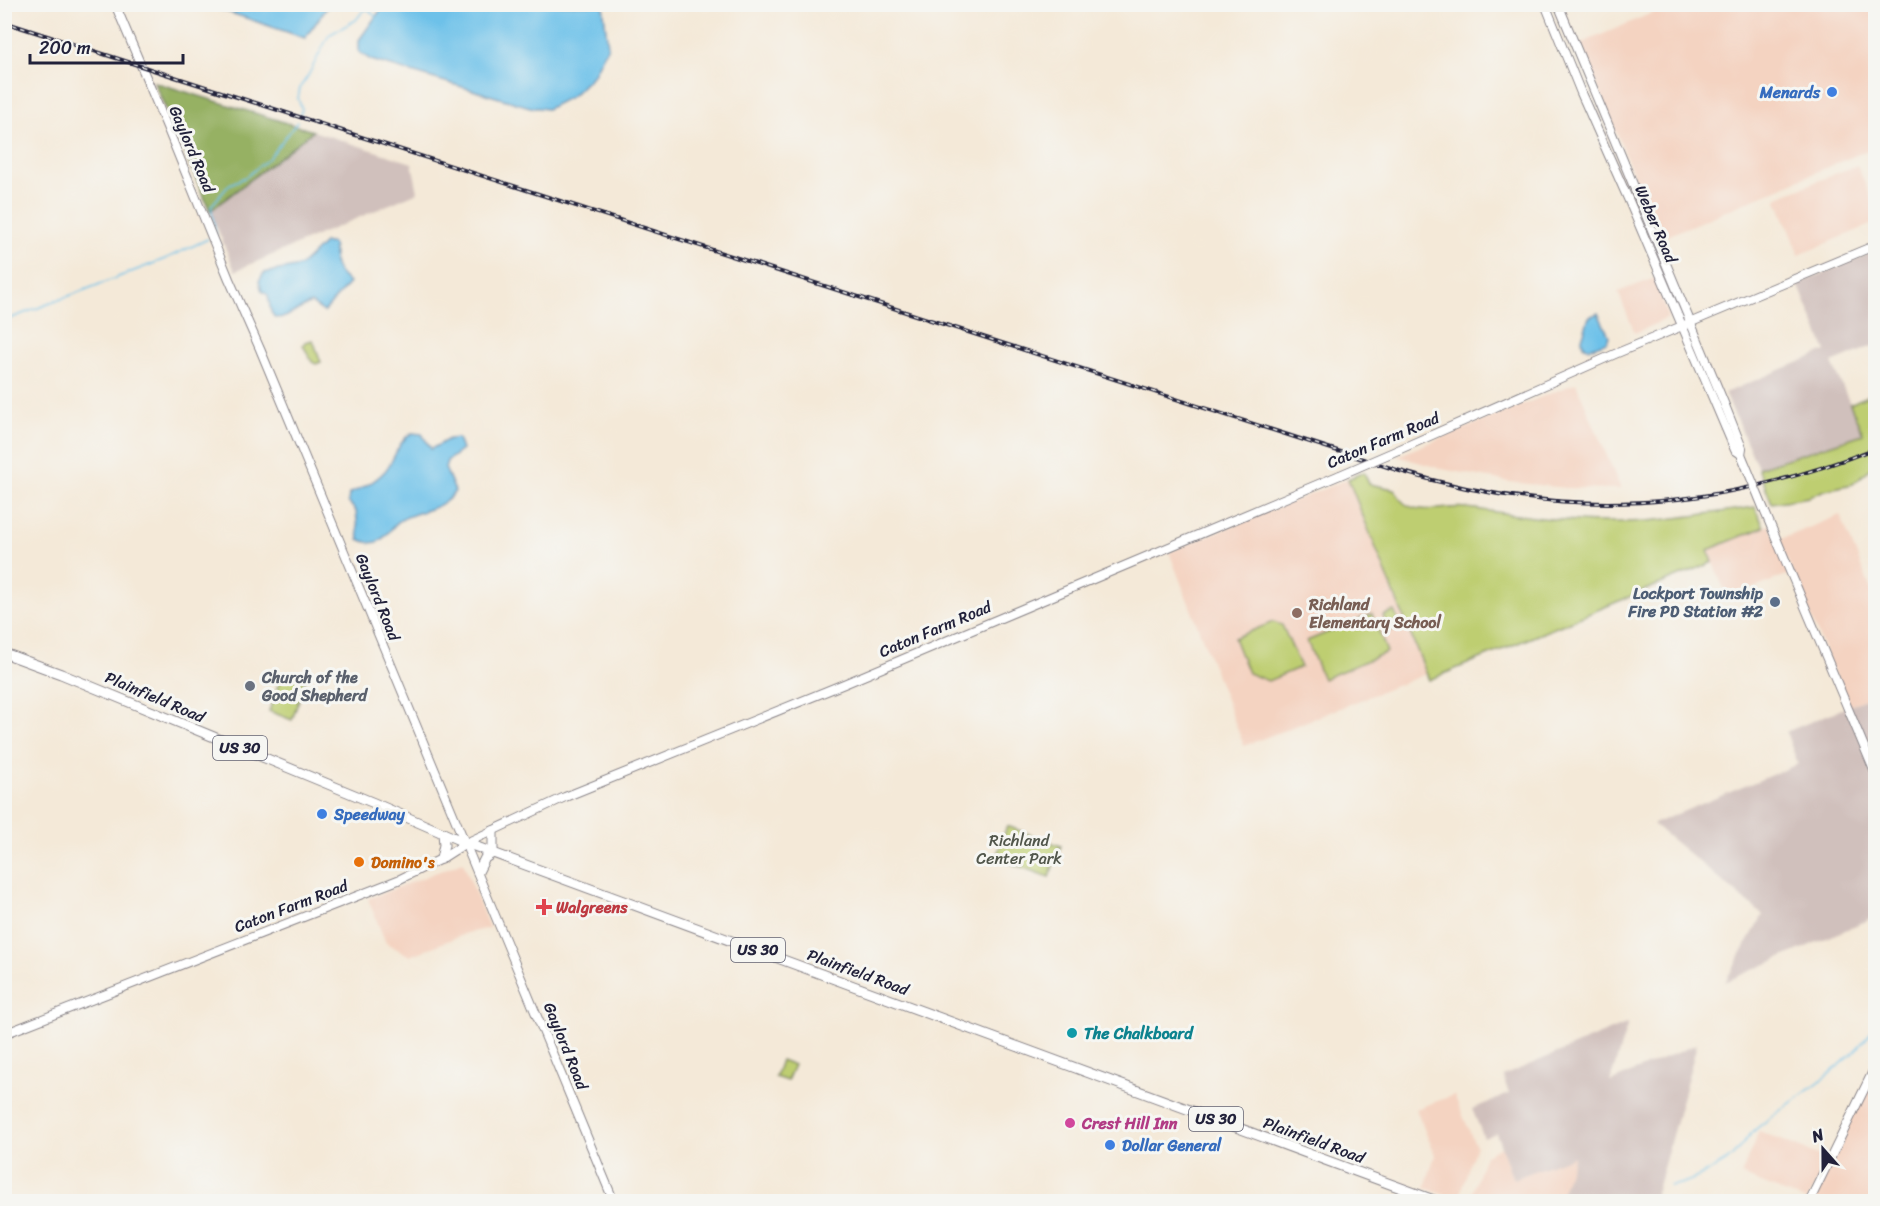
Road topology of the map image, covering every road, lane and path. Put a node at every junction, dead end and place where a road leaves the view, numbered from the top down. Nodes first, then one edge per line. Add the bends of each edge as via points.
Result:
1 (115, 4) edge
2 (1545, 4) edge
3 (1558, 4) edge
4 (1875, 245) edge
5 (1687, 323) junction
6 (4, 653) edge
7 (1875, 775) edge
8 (493, 831) junction
9 (443, 833) junction
10 (466, 843) junction
11 (493, 853) junction
12 (441, 859) junction
13 (478, 872) junction
14 (4, 1034) edge
15 (1875, 1065) edge
16 (614, 1202) edge
17 (1439, 1202) edge
18 (1809, 1202) edge

1 - 10 street, Gaylord Road
2 - 5 street, Weber Road via 1629,201
3 - 5 street, Weber Road
4 - 5 street, Caton Farm Road
5 - 7 street, Weber Road, bridge via 1735,450 1741,454
5 - 8 street, Caton Farm Road, bridge via 1340,475 565,797
6 - 9 main road, Plainfield Road / US 30
8 - 10 street, Caton Farm Road
8 - 11 main road
9 - 10 main road, Plainfield Road / US 30
9 - 12 main road
10 - 11 main road, Plainfield Road / US 30
10 - 12 street, Caton Farm Road
10 - 13 street, Gaylord Road
11 - 13 main road via 485,858
11 - 17 main road, Plainfield Road / US 30
12 - 14 street, Caton Farm Road via 359,896
13 - 16 street, Gaylord Road
15 - 18 street

